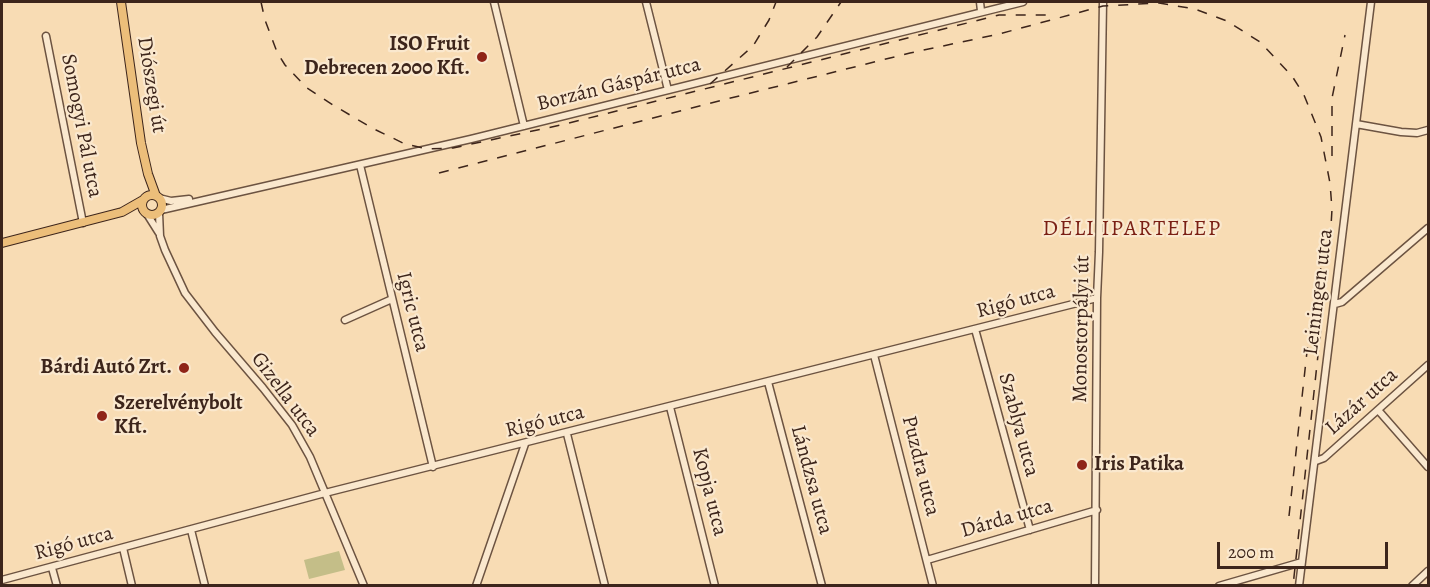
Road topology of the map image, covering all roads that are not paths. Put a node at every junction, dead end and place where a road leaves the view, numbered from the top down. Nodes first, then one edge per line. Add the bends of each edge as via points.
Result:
1 (121, 2) edge
2 (494, 2) edge
3 (646, 2) edge
4 (981, 2) edge
5 (1023, 2) edge
6 (1103, 2) edge
7 (1371, 2) edge
8 (981, 11) junction
9 (46, 36) dead end
10 (668, 90) junction
11 (1356, 124) junction
12 (525, 126) junction
13 (1428, 130) edge
14 (360, 165) junction
15 (148, 174) junction
16 (222, 195) junction
17 (158, 197) junction
18 (144, 199) junction
19 (122, 212) junction
20 (160, 212) junction
21 (145, 213) junction
22 (83, 223) junction
23 (1428, 228) edge
24 (160, 236) junction
25 (2, 243) edge
26 (1097, 298) junction
27 (392, 299) junction
28 (1335, 304) junction
29 (345, 320) dead end
30 (975, 329) junction
31 (874, 355) junction
32 (1428, 365) edge
33 (768, 382) junction
34 (670, 407) junction
35 (1378, 410) junction
36 (567, 434) junction
37 (525, 444) junction
38 (1316, 461) junction
39 (433, 467) junction
40 (1428, 467) edge
41 (325, 494) junction
42 (1097, 510) junction
43 (191, 530) junction
44 (1030, 530) junction
45 (123, 548) junction
46 (927, 560) junction
47 (1302, 562) junction
48 (52, 568) junction
49 (1428, 571) edge
50 (2, 580) edge
51 (57, 585) edge
52 (132, 585) edge
53 (205, 585) edge
54 (364, 585) edge
55 (476, 585) edge
56 (605, 585) edge
57 (716, 585) edge
58 (822, 585) edge
59 (933, 585) edge
60 (1095, 585) edge
61 (1219, 585) edge
62 (1299, 585) edge
63 (1412, 585) edge

1 - 15 main road, Diószegi út
2 - 12 street
3 - 10 street
4 - 8 street
5 - 8 street, Borzán Gáspár utca
6 - 26 street, Monostorpályi út
7 - 11 street, Leiningen utca
8 - 10 street, Borzán Gáspár utca
9 - 22 street, Somogyi Pál utca
10 - 12 street, Borzán Gáspár utca
11 - 13 street via 1401,132
11 - 28 street, Leiningen utca
12 - 14 street, Borzán Gáspár utca
14 - 16 street, Borzán Gáspár utca
14 - 27 street, Igric utca
15 - 17 main road, Diószegi út
15 - 18 main road, Diószegi út
16 - 17 street, Borzán Gáspár utca via 171,201
16 - 20 street, Borzán Gáspár utca
17 - 18 main road
17 - 20 main road
18 - 19 main road
18 - 21 main road
19 - 21 main road
19 - 22 main road
20 - 21 main road
20 - 24 street, Gizella utca
21 - 24 street, Gizella utca
22 - 25 main road
23 - 28 street
24 - 41 street, Gizella utca via 185,293 292,425
26 - 30 street, Rigó utca
26 - 42 street, Monostorpályi út
27 - 29 street
27 - 39 street, Igric utca
28 - 38 street, Leiningen utca
30 - 31 street, Rigó utca
30 - 44 street, Szablya utca
31 - 33 street, Rigó utca
31 - 46 street, Puzdra utca
32 - 35 street, Lázár utca
33 - 34 street, Rigó utca
33 - 58 street, Lándzsa utca
34 - 36 street, Rigó utca
34 - 57 street, Kopja utca
35 - 38 street, Lázár utca
35 - 40 street
36 - 37 street, Rigó utca
36 - 56 street
37 - 39 street, Rigó utca
37 - 55 street
38 - 47 street, Leiningen utca
39 - 41 street, Rigó utca
41 - 43 street, Rigó utca
41 - 54 street, Gizella utca
42 - 44 street, Dárda utca
42 - 60 street, Monostorpályi út
43 - 45 street, Rigó utca
43 - 53 street
44 - 46 street, Dárda utca
45 - 48 street, Rigó utca
45 - 52 street
46 - 59 street, Puzdra utca
47 - 61 street
47 - 62 street, Leiningen utca
48 - 50 street, Rigó utca
48 - 51 street
49 - 63 street

